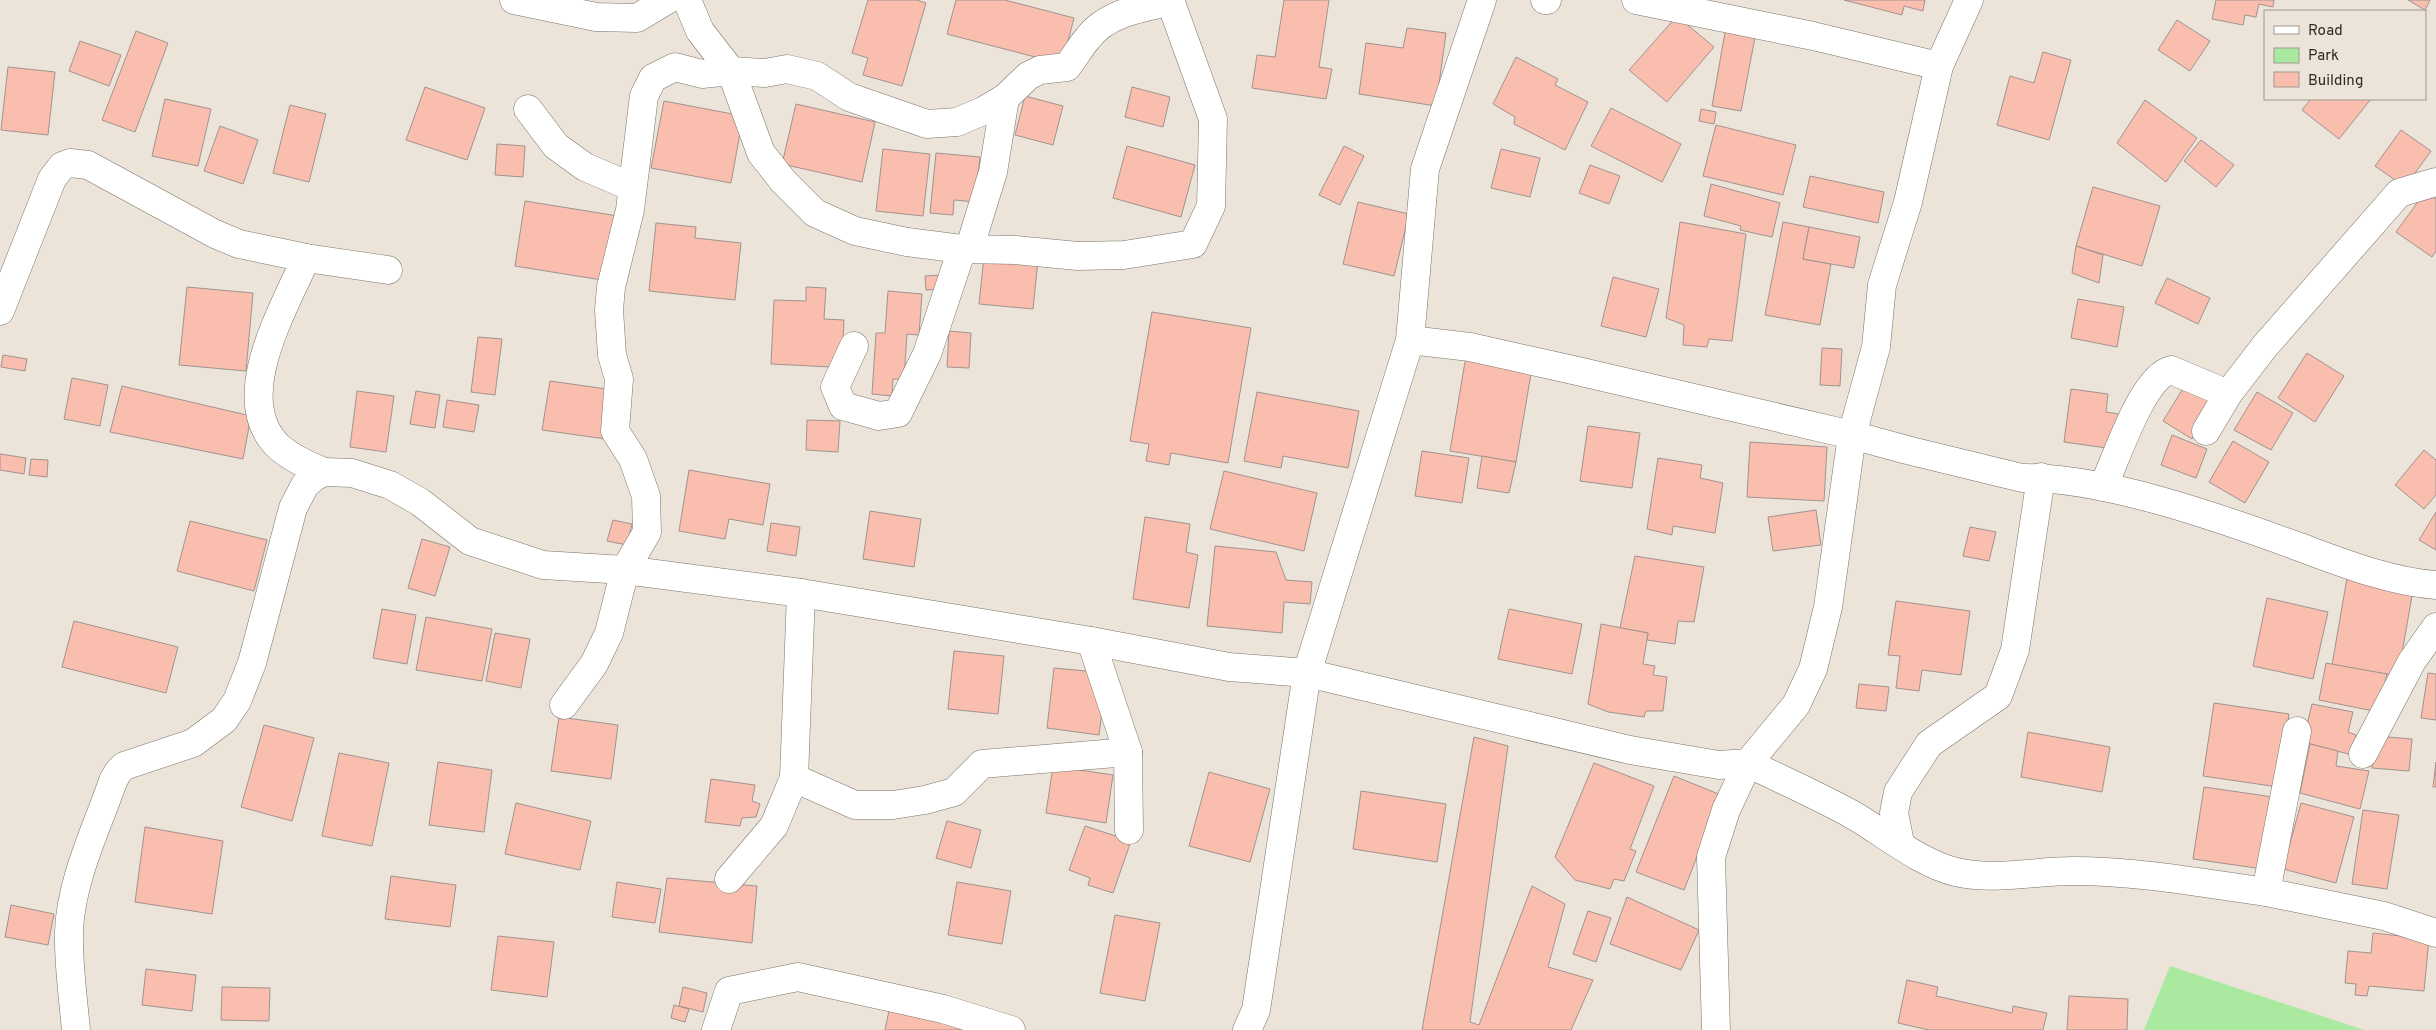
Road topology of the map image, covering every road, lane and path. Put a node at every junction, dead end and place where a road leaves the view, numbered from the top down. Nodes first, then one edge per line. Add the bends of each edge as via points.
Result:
1 (514, 0) edge
2 (667, 0) edge
3 (687, 0) edge
4 (1482, 0) edge
5 (1636, 0) edge
6 (1969, 0) edge
7 (1170, 1) edge
8 (1939, 66) junction
9 (731, 71) junction
10 (1005, 98) junction
11 (528, 109) dead end
12 (2436, 182) edge
13 (632, 187) junction
14 (966, 250) junction
15 (306, 258) junction
16 (388, 270) dead end
17 (0, 312) edge
18 (1410, 340) junction
19 (854, 346) dead end
20 (2228, 394) junction
21 (2206, 431) dead end
22 (1852, 435) junction
23 (324, 472) junction
24 (2041, 477) junction
25 (2102, 488) junction
26 (624, 570) junction
27 (2436, 586) edge
28 (801, 593) junction
29 (2436, 627) edge
30 (1091, 641) junction
31 (1307, 673) junction
32 (564, 704) dead end
33 (2297, 731) dead end
34 (1128, 752) junction
35 (2363, 754) dead end
36 (1748, 763) junction
37 (794, 778) junction
38 (1129, 830) dead end
39 (1900, 843) junction
40 (729, 878) dead end
41 (2266, 892) junction
42 (2436, 933) edge
43 (76, 1030) edge
44 (716, 1030) edge
45 (1011, 1030) edge
46 (1247, 1030) edge
47 (1716, 1030) edge

1 - 2 street via 596,17 637,18
3 - 9 street via 700,31
4 - 18 street via 1425,169
5 - 8 street
6 - 8 street
7 - 10 street via 1127,12 1106,23 1088,36 1067,67 1040,70 1028,76
7 - 14 street via 1213,119 1211,206 1193,244 1115,255 1078,256
8 - 22 street via 1908,202 1882,285 1876,347
9 - 10 street via 766,73 787,69 817,76 849,97 927,124 957,122
9 - 13 street via 702,74 674,67 653,78 644,96
9 - 14 street via 761,153 815,213 855,230 907,242
10 - 14 street via 993,172
11 - 13 street via 556,146 585,167
12 - 20 street via 2399,193 2265,346
13 - 26 street via 609,310 612,355 619,379 615,431 633,459 646,496 647,532
14 - 19 street via 927,354 898,413 879,416 843,406 835,387
15 - 16 street
15 - 17 street via 227,240 98,169 70,163 62,166 52,179
15 - 23 street via 264,356 258,388 259,404 266,430 280,448
18 - 22 street via 1470,347
18 - 31 street
20 - 21 street
20 - 25 street via 2172,370 2164,372 2154,381 2132,419
22 - 24 street via 2022,478
22 - 36 street via 1828,607 1813,668 1796,705
23 - 26 street via 352,473 390,485 420,502 470,541 543,565
23 - 43 street via 305,485 293,508 252,663 224,720 193,743 124,766 113,780 70,913
24 - 25 street
24 - 39 street via 2015,650 2005,678 1998,696 1929,744 1898,792 1894,813
25 - 27 street via 2216,518 2350,566
26 - 28 street
26 - 32 street via 609,633 594,664
28 - 30 street
28 - 37 street
29 - 35 street via 2412,661
30 - 31 street via 1228,667
30 - 34 street
31 - 36 street via 1630,750 1719,765
31 - 46 street via 1256,1010
33 - 41 street
34 - 37 street via 982,764 954,792 893,805 855,805
34 - 38 street
36 - 39 street via 1851,814
36 - 47 street via 1726,810 1711,857
37 - 40 street via 774,826
39 - 41 street via 1932,863 1977,876 2112,872
41 - 42 street via 2384,916
44 - 45 street via 729,991 798,977 943,1009

